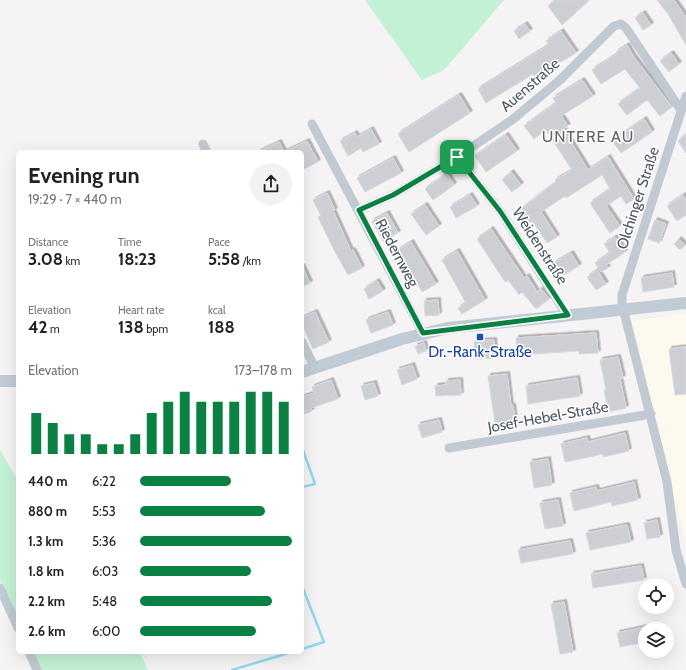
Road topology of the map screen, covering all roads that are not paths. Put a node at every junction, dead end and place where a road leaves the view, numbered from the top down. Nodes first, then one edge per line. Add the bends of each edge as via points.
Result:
1 (686, 96) edge
2 (681, 110) junction
3 (312, 124) dead end
4 (457, 157) junction
5 (359, 210) junction
6 (686, 303) edge
7 (623, 310) junction
8 (568, 315) junction
9 (423, 333) junction
10 (304, 346) edge
11 (315, 368) junction
12 (304, 371) edge
13 (0, 381) edge
14 (16, 381) edge
15 (651, 414) junction
16 (449, 448) dead end
17 (686, 584) edge
18 (0, 588) edge
19 (16, 624) edge
20 (30, 654) edge
21 (37, 670) edge

1 - 2 street, Olchinger Straße
2 - 4 street, Auenstraße via 621,24 614,26 560,80 512,120
2 - 7 street, Olchinger Straße via 622,295
3 - 5 street, Riedernweg
4 - 5 street, Auenstraße via 393,195
4 - 8 street, Weidenstraße via 500,211
5 - 9 street, Riedernweg
6 - 7 street
7 - 8 street
7 - 15 street, Olchinger Straße
8 - 9 street
9 - 11 street
10 - 11 street
11 - 12 street
13 - 14 street
15 - 16 street, Josef-Hebel-Straße
15 - 17 street, Olchinger Straße via 666,482 676,550
18 - 19 street
20 - 21 street

